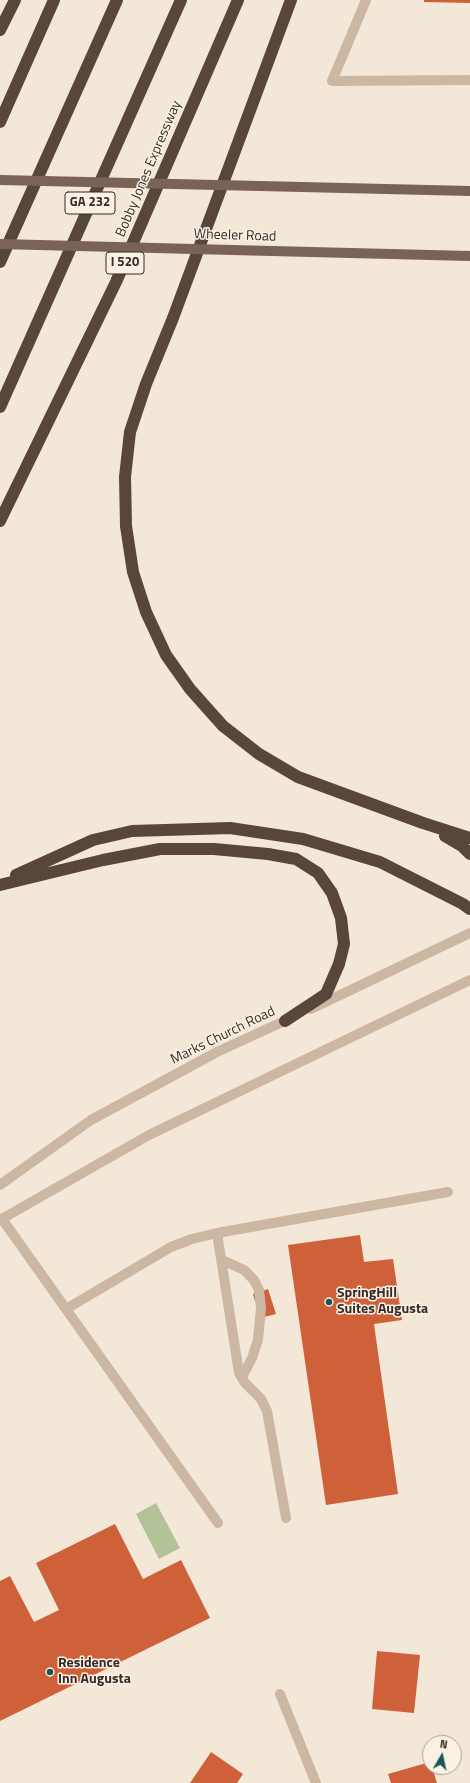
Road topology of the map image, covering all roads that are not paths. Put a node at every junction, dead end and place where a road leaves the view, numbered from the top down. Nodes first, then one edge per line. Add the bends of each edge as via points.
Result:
1 (15, 0) edge
2 (54, 0) edge
3 (117, 0) edge
4 (181, 0) edge
5 (238, 0) edge
6 (291, 0) edge
7 (366, 0) edge
8 (0, 30) edge
9 (470, 80) edge
10 (0, 122) edge
11 (0, 180) edge
12 (470, 191) edge
13 (0, 244) edge
14 (470, 256) edge
15 (0, 262) edge
16 (0, 406) edge
17 (0, 521) edge
18 (423, 823) junction
19 (470, 838) edge
20 (470, 854) edge
21 (0, 884) edge
22 (470, 909) edge
23 (470, 933) edge
24 (470, 980) edge
25 (285, 1021) junction
26 (0, 1185) edge
27 (448, 1192) dead end
28 (1, 1220) edge
29 (217, 1233) junction
30 (222, 1260) junction
31 (66, 1309) junction
32 (242, 1377) junction
33 (286, 1518) dead end
34 (218, 1523) dead end
35 (280, 1694) dead end
36 (316, 1783) edge

1 - 8 highway
2 - 10 highway
3 - 15 highway
4 - 16 highway, GA 232
5 - 17 highway, Bobby Jones Expressway / I 520 via 116,282
6 - 18 highway via 130,432 125,477 126,526 133,572 146,612 166,655 190,689 223,726 259,754 298,777
7 - 9 street via 332,81
11 - 12 main road, bridge
13 - 14 main road, Wheeler Road, bridge
18 - 19 highway
18 - 20 highway via 462,846
21 - 22 highway via 93,840 132,831 230,828 303,839 380,862
21 - 25 highway via 160,849 214,849 268,854 296,860 318,873 332,893 341,918 344,944 340,964 326,994
23 - 25 street, Marks Church Road
24 - 28 street via 149,1135
25 - 26 street, Marks Church Road via 216,1052 91,1120
27 - 29 street
28 - 31 street
29 - 30 street
29 - 31 street via 171,1247
30 - 32 street via 239,1373
30 - 32 street via 244,1270 259,1290 261,1308 258,1340
31 - 34 street
32 - 33 street via 261,1399 267,1411
35 - 36 street

